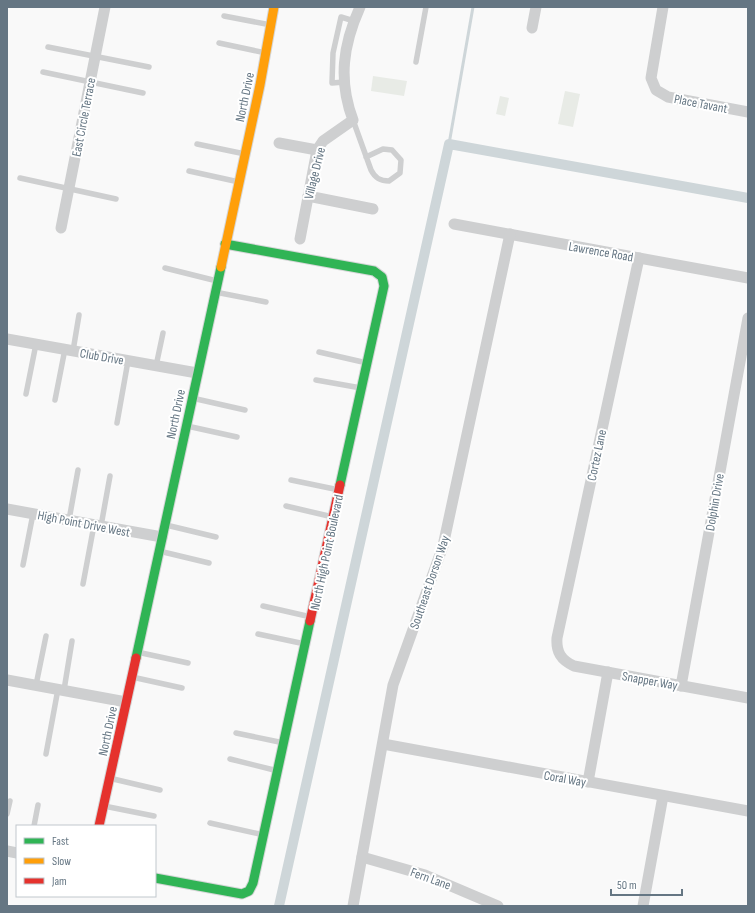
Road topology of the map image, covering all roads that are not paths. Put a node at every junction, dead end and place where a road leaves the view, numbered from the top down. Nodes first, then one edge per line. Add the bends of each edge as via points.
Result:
1 (105, 7) edge
2 (274, 7) edge
3 (360, 7) edge
4 (426, 7) edge
5 (536, 7) edge
6 (663, 7) edge
7 (224, 16) dead end
8 (271, 25) junction
9 (532, 28) dead end
10 (220, 43) dead end
11 (48, 47) dead end
12 (266, 53) junction
13 (95, 56) junction
14 (416, 62) dead end
15 (149, 67) dead end
16 (42, 72) dead end
17 (90, 82) junction
18 (144, 93) dead end
19 (748, 112) edge
20 (354, 120) junction
21 (279, 143) dead end
22 (197, 144) dead end
23 (317, 150) junction
24 (245, 154) junction
25 (366, 157) junction
26 (189, 171) dead end
27 (20, 178) dead end
28 (239, 182) junction
29 (68, 189) junction
30 (308, 196) junction
31 (116, 199) dead end
32 (373, 209) dead end
33 (454, 224) dead end
34 (61, 228) dead end
35 (510, 234) junction
36 (300, 239) dead end
37 (225, 244) junction
38 (639, 258) junction
39 (165, 268) dead end
40 (748, 278) edge
41 (217, 281) junction
42 (215, 292) junction
43 (266, 302) dead end
44 (79, 315) dead end
45 (748, 318) edge
46 (163, 334) dead end
47 (7, 339) edge
48 (36, 344) junction
49 (69, 350) junction
50 (319, 352) dead end
51 (128, 361) junction
52 (367, 363) junction
53 (156, 366) junction
54 (197, 373) junction
55 (316, 380) dead end
56 (362, 388) junction
57 (26, 394) dead end
58 (192, 398) junction
59 (55, 400) dead end
60 (245, 410) dead end
61 (117, 423) dead end
62 (186, 425) junction
63 (237, 437) dead end
64 (78, 470) dead end
65 (110, 476) dead end
66 (291, 480) dead end
67 (339, 490) junction
68 (286, 506) dead end
69 (7, 509) edge
70 (33, 514) junction
71 (334, 517) junction
72 (69, 520) junction
73 (164, 525) junction
74 (97, 526) junction
75 (216, 537) dead end
76 (162, 538) junction
77 (159, 551) junction
78 (209, 563) dead end
79 (23, 565) dead end
80 (82, 584) dead end
81 (263, 606) dead end
82 (312, 617) junction
83 (258, 634) dead end
84 (46, 636) dead end
85 (72, 641) dead end
86 (306, 644) junction
87 (137, 652) junction
88 (558, 652) joint
89 (188, 663) dead end
90 (608, 672) junction
91 (131, 677) junction
92 (7, 680) edge
93 (36, 685) junction
94 (681, 686) junction
95 (182, 688) dead end
96 (61, 690) junction
97 (748, 698) edge
98 (126, 702) junction
99 (236, 733) dead end
100 (284, 744) junction
101 (383, 744) junction
102 (46, 754) dead end
103 (230, 760) dead end
104 (278, 771) junction
105 (109, 778) junction
106 (588, 782) junction
107 (160, 790) dead end
108 (664, 796) junction
109 (10, 800) dead end
110 (38, 805) dead end
111 (103, 806) junction
112 (748, 811) edge
113 (7, 814) edge
114 (154, 816) dead end
115 (210, 823) dead end
116 (34, 825) edge
117 (99, 825) edge
118 (264, 835) junction
119 (362, 857) junction
120 (156, 878) edge
121 (353, 906) edge
122 (498, 906) edge
123 (643, 906) edge

1 - 13 street, East Circle Terrace
2 - 8 street, North Drive
3 - 20 street via 346,50 344,82 346,101
4 - 14 lane
5 - 9 street
6 - 19 street, Place Tavant via 651,78 656,90 668,97
7 - 8 lane
8 - 12 street, North Drive
10 - 12 lane
11 - 13 lane
12 - 24 street, North Drive
13 - 15 lane
13 - 17 street, East Circle Terrace
16 - 17 lane
17 - 18 lane
17 - 29 street, East Circle Terrace
20 - 23 street, Village Drive via 322,140
20 - 25 lane
21 - 23 street
22 - 24 lane
23 - 30 street, Village Drive
24 - 28 street, North Drive
25 - 25 lane via 373,175 380,180 389,181 400,173 401,160 392,150 383,149
26 - 28 lane
27 - 29 lane
28 - 37 street, North Drive
29 - 31 lane
29 - 34 street, East Circle Terrace
30 - 32 street
30 - 36 street, Village Drive
33 - 35 street, Lawrence Road
35 - 38 street, Lawrence Road
35 - 101 street, Southeast Dorson Way via 443,546 395,678
37 - 41 street, North Drive
37 - 52 street, North High Point Boulevard via 380,274 384,286
38 - 40 street, Lawrence Road
38 - 88 street, Cortez Lane via 557,638
39 - 41 lane
41 - 42 street, North Drive
42 - 43 lane
42 - 54 street, North Drive
44 - 49 lane
45 - 94 street, Dolphin Drive
46 - 53 lane
47 - 48 street, Club Drive
48 - 49 street, Club Drive
48 - 57 lane
49 - 51 street, Club Drive
49 - 59 lane
50 - 52 lane
51 - 53 street, Club Drive
51 - 61 lane
52 - 56 street, North High Point Boulevard
53 - 54 street, Club Drive
54 - 58 street, North Drive
55 - 56 lane
56 - 67 street, North High Point Boulevard
58 - 60 lane
58 - 62 street, North Drive
62 - 63 lane
62 - 73 street, North Drive
64 - 72 lane
65 - 74 lane
66 - 67 lane
67 - 71 street, North High Point Boulevard
68 - 71 lane
69 - 70 street, High Point Drive West
70 - 72 street, High Point Drive West
70 - 79 lane
71 - 82 street, North High Point Boulevard
72 - 74 street, High Point Drive West
73 - 75 lane
73 - 76 street, North Drive
74 - 76 street, High Point Drive West
74 - 80 lane
76 - 77 street, North Drive
77 - 78 lane
77 - 87 street, North Drive
81 - 82 lane
82 - 86 street, North High Point Boulevard
83 - 86 lane
84 - 93 lane
85 - 96 lane
86 - 100 street, North High Point Boulevard
87 - 89 lane
87 - 91 street, North Drive
88 - 90 street, Snapper Way via 567,663 574,666
90 - 94 street, Snapper Way
90 - 106 street
91 - 95 lane
91 - 98 street, North Drive
92 - 93 street
93 - 96 street
94 - 97 street, Snapper Way
96 - 98 street
96 - 102 lane
98 - 105 street, North Drive
99 - 100 lane
100 - 104 street, North High Point Boulevard
101 - 106 street, Coral Way
101 - 119 street, Southeast Dorson Way
103 - 104 lane
104 - 118 street, North High Point Boulevard
105 - 107 lane
105 - 111 street, North Drive
106 - 108 street, Coral Way
108 - 112 street, Coral Way
108 - 123 street
109 - 113 lane
110 - 116 lane
111 - 114 lane
111 - 117 street, North Drive
115 - 118 lane
118 - 120 street, North High Point Boulevard via 253,883 249,891 242,894
119 - 121 street, Southeast Dorson Way
119 - 122 street, Fern Lane via 425,876

